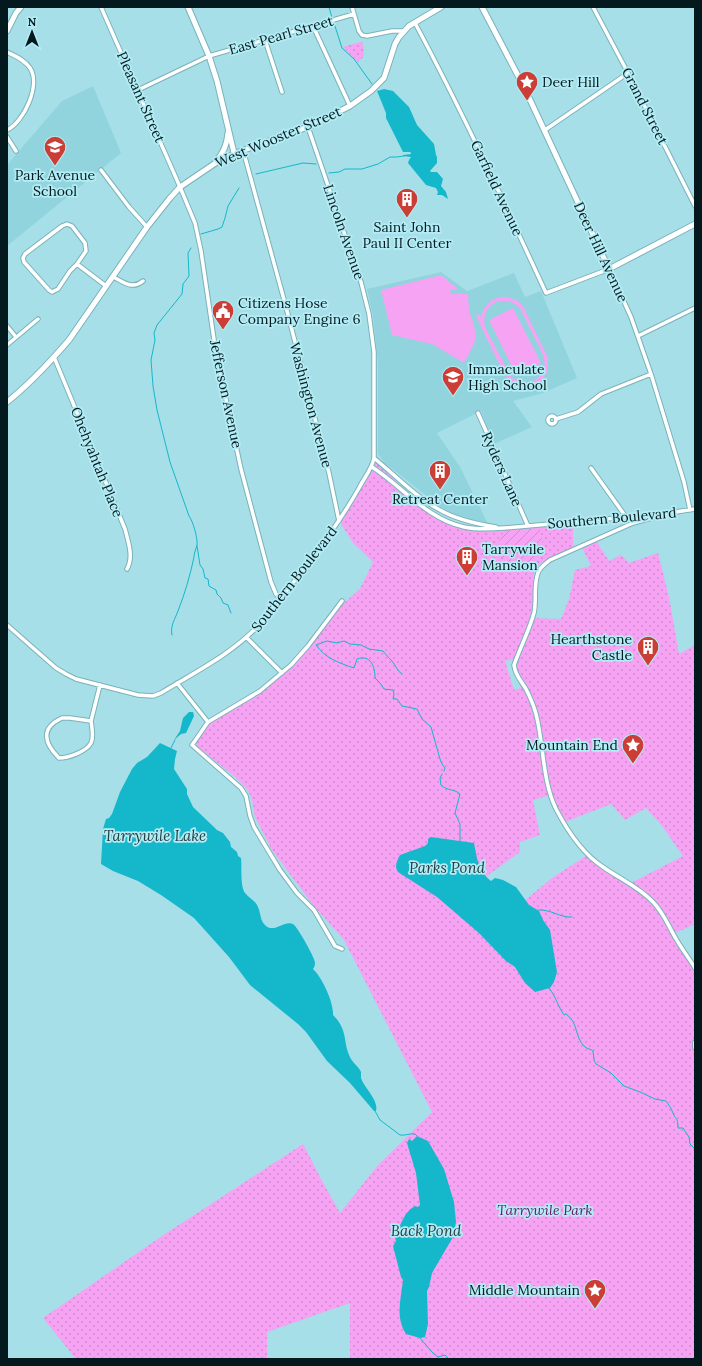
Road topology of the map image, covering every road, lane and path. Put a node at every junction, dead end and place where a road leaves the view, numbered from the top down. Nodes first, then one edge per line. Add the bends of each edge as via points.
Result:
1 (21, 7) edge
2 (101, 7) edge
3 (194, 7) edge
4 (352, 7) edge
5 (442, 7) edge
6 (482, 7) edge
7 (593, 7) edge
8 (188, 8) edge
9 (354, 14) junction
10 (415, 23) junction
11 (313, 26) junction
12 (7, 31) edge
13 (405, 31) junction
14 (265, 40) junction
15 (7, 52) edge
16 (209, 56) junction
17 (628, 73) junction
18 (138, 90) junction
19 (282, 92) dead end
20 (350, 106) junction
21 (228, 124) junction
22 (308, 127) junction
23 (7, 130) edge
24 (545, 130) junction
25 (7, 137) edge
26 (243, 150) junction
27 (16, 151) dead end
28 (234, 153) junction
29 (214, 164) junction
30 (101, 170) dead end
31 (180, 187) junction
32 (695, 206) edge
33 (695, 224) edge
34 (147, 227) junction
35 (77, 264) junction
36 (609, 269) junction
37 (113, 277) junction
38 (143, 281) dead end
39 (106, 286) junction
40 (695, 308) edge
41 (38, 319) dead end
42 (7, 326) edge
43 (638, 336) junction
44 (16, 337) junction
45 (7, 345) edge
46 (54, 357) junction
47 (651, 374) junction
48 (7, 402) edge
49 (478, 413) dead end
50 (556, 419) dead end
51 (374, 458) junction
52 (372, 467) junction
53 (591, 468) dead end
54 (695, 509) edge
55 (690, 510) junction
56 (670, 513) junction
57 (626, 517) junction
58 (339, 521) junction
59 (528, 526) junction
60 (504, 528) junction
61 (127, 569) dead end
62 (280, 598) junction
63 (342, 601) dead end
64 (7, 625) edge
65 (247, 638) junction
66 (282, 673) junction
67 (177, 683) junction
68 (100, 685) junction
69 (91, 721) junction
70 (208, 722) junction
71 (342, 949) dead end
72 (695, 968) edge
73 (695, 1042) edge
74 (695, 1048) edge

1 - 12 street
2 - 18 street, Pleasant Street
3 - 8 street
4 - 9 street
5 - 10 street, West Wooster Street
6 - 24 street, Deer Hill Avenue via 511,59
7 - 17 street, Grand Street
8 - 16 street
9 - 11 street, East Pearl Street
9 - 13 street via 362,35
10 - 13 street, West Wooster Street
10 - 36 street, Garfield Avenue via 471,131 546,293
11 - 14 street, East Pearl Street
11 - 20 street
13 - 20 street, West Wooster Street via 395,44 384,78
14 - 16 street, East Pearl Street
14 - 19 street
15 - 23 street via 29,67 34,82 24,115
16 - 18 street, East Pearl Street
16 - 21 street
17 - 24 street
17 - 32 street, Grand Street
18 - 31 street, Pleasant Street
20 - 22 street, West Wooster Street
21 - 28 street
21 - 29 street via 225,149
22 - 26 street, West Wooster Street
22 - 51 street, Lincoln Avenue via 361,282 369,314 374,352
24 - 36 street, Deer Hill Avenue
25 - 27 street
26 - 28 street, West Wooster Street
26 - 58 street, Washington Avenue via 329,473
28 - 29 street, West Wooster Street
29 - 31 street, West Wooster Street
30 - 34 street
31 - 34 street, West Wooster Street
31 - 62 street, Jefferson Avenue via 198,236 215,346 242,470 271,582
33 - 36 street
34 - 37 street, West Wooster Street
35 - 35 street via 87,247 72,226 67,224 23,258 52,292 58,289
35 - 39 street
36 - 43 street, Deer Hill Avenue
37 - 38 street via 133,286
37 - 39 street, West Wooster Street
39 - 46 street, West Wooster Street via 69,340
40 - 43 street
41 - 44 street
42 - 44 street
43 - 47 street, Deer Hill Avenue
44 - 45 street
46 - 48 street, West Wooster Street
46 - 61 street, Ohehyahtah Place via 125,529 130,549
47 - 50 street via 601,394 578,412
47 - 55 street, Deer Hill Avenue
49 - 59 street, Ryders Lane
51 - 52 street, Southern Boulevard
51 - 60 street, Southern Boulevard via 440,511 473,523
52 - 58 street, Southern Boulevard
52 - 60 street, Southern Boulevard via 426,510 450,523 479,530
53 - 57 street
54 - 55 street, Southern Boulevard
55 - 56 street, Southern Boulevard
56 - 57 street, Southern Boulevard
56 - 72 street via 634,523 550,560 541,567 536,581 534,614 514,665 536,712 547,781 562,819 596,862 658,907
57 - 59 street, Southern Boulevard
58 - 62 street, Southern Boulevard
59 - 60 street, Southern Boulevard
62 - 65 street, Southern Boulevard
63 - 66 street via 299,656
64 - 68 street, Southern Boulevard via 56,668 76,679
65 - 66 street
65 - 67 street, Southern Boulevard
66 - 70 street via 260,691
67 - 68 street, Southern Boulevard via 153,696
67 - 70 street
68 - 69 street
69 - 69 street via 70,718 54,721 49,727 47,740 59,758 65,758 88,747 92,735
70 - 71 street via 192,745 241,788 246,796 254,827 280,870 314,910 335,946
73 - 74 street

